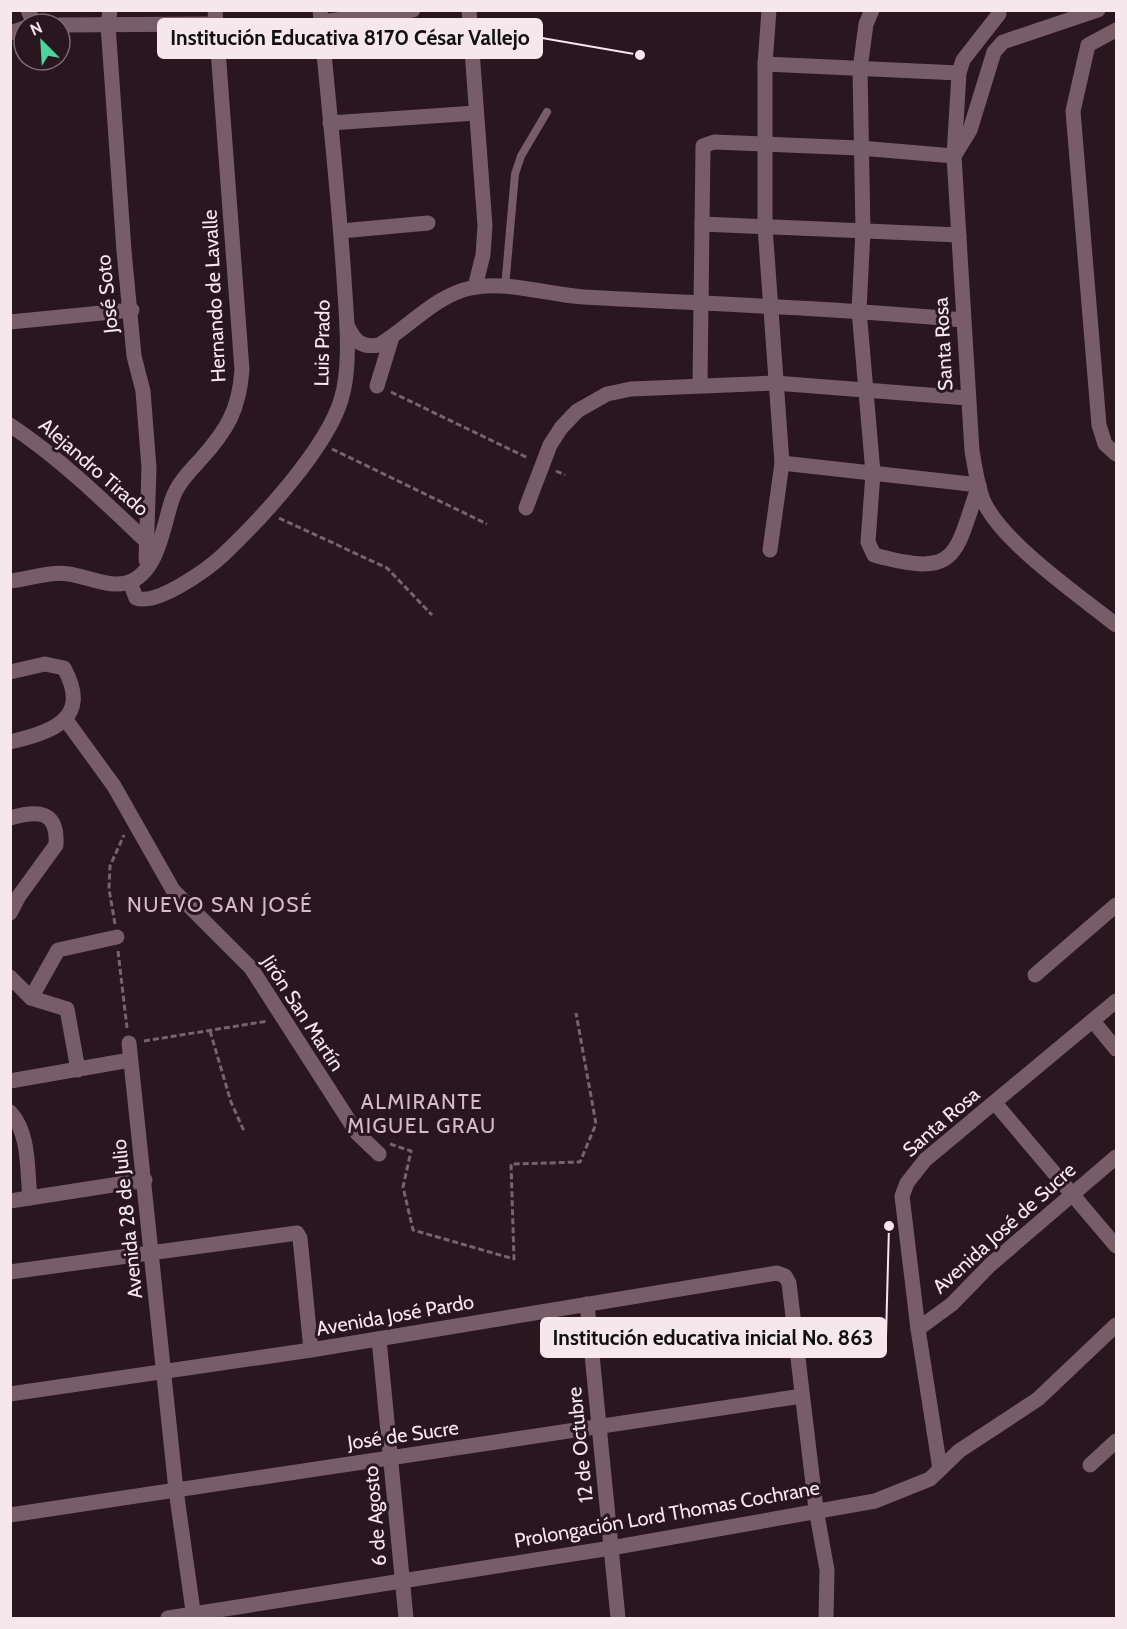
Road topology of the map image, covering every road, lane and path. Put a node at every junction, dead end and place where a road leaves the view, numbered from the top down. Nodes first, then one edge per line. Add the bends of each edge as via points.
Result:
1 (413, 10) edge
2 (469, 10) edge
3 (770, 10) edge
4 (877, 10) edge
5 (1098, 10) edge
6 (999, 14) dead end
7 (320, 16) edge
8 (216, 17) edge
9 (869, 17) edge
10 (109, 18) edge
11 (72, 23) edge
12 (1116, 30) edge
13 (765, 64) junction
14 (860, 69) junction
15 (958, 73) junction
16 (547, 112) dead end
17 (476, 113) junction
18 (330, 123) junction
19 (767, 145) junction
20 (861, 148) junction
21 (954, 156) junction
22 (428, 223) dead end
23 (702, 224) junction
24 (765, 227) junction
25 (341, 231) junction
26 (863, 231) junction
27 (959, 235) junction
28 (474, 287) junction
29 (505, 287) junction
30 (701, 303) junction
31 (771, 308) junction
32 (132, 310) junction
33 (859, 310) junction
34 (962, 320) junction
35 (10, 322) edge
36 (345, 322) junction
37 (392, 337) junction
38 (775, 383) junction
39 (700, 385) junction
40 (377, 386) joint
41 (866, 390) junction
42 (967, 398) junction
43 (10, 425) edge
44 (319, 443) junction
45 (1116, 454) edge
46 (782, 463) junction
47 (542, 465) junction
48 (873, 473) junction
49 (566, 475) dead end
50 (979, 485) junction
51 (526, 507) dead end
52 (264, 511) junction
53 (487, 524) dead end
54 (148, 543) junction
55 (770, 550) dead end
56 (145, 572) junction
57 (10, 581) edge
58 (130, 582) junction
59 (432, 615) dead end
60 (1116, 625) edge
61 (10, 672) edge
62 (66, 720) junction
63 (10, 742) edge
64 (10, 818) edge
65 (132, 819) junction
66 (1116, 905) edge
67 (10, 913) edge
68 (117, 937) junction
69 (1035, 975) dead end
70 (10, 977) edge
71 (31, 998) junction
72 (1116, 1001) edge
73 (576, 1013) dead end
74 (281, 1018) junction
75 (1093, 1021) junction
76 (210, 1031) junction
77 (129, 1043) junction
78 (1116, 1049) edge
79 (130, 1060) junction
80 (78, 1070) junction
81 (10, 1081) edge
82 (995, 1103) junction
83 (10, 1112) edge
84 (244, 1131) dead end
85 (384, 1149) joint
86 (1116, 1157) edge
87 (144, 1180) junction
88 (1073, 1195) junction
89 (30, 1198) junction
90 (10, 1201) edge
91 (1116, 1246) edge
92 (152, 1252) junction
93 (10, 1272) edge
94 (587, 1304) junction
95 (1116, 1325) edge
96 (918, 1329) junction
97 (379, 1339) junction
98 (310, 1350) junction
99 (164, 1371) junction
100 (10, 1394) edge
101 (802, 1396) junction
102 (599, 1428) junction
103 (1116, 1442) edge
104 (391, 1459) junction
105 (1090, 1465) dead end
106 (940, 1469) junction
107 (176, 1490) junction
108 (816, 1509) junction
109 (10, 1515) edge
110 (611, 1548) junction
111 (402, 1579) junction
112 (194, 1617) edge
113 (168, 1618) edge
114 (406, 1618) edge
115 (618, 1618) edge
116 (826, 1618) edge

1 - 7 street
2 - 17 street
3 - 13 street
4 - 9 street
5 - 21 street via 1004,42 994,52 970,130
6 - 15 street, Santa Rosa via 963,60
7 - 18 street, Luis Prado
8 - 10 street
8 - 56 street, Hernando de Lavalle via 241,391 223,433 178,485
9 - 14 street
10 - 11 street
10 - 32 street, José Soto via 121,215
12 - 45 street via 1088,45 1073,111 1100,425 1105,444
13 - 14 street
13 - 19 street
14 - 15 street
14 - 20 street
15 - 21 street, Santa Rosa
16 - 29 lane via 515,174
17 - 18 street
17 - 28 street via 485,226 483,255
18 - 25 street, Luis Prado
19 - 20 street
19 - 23 street via 714,142 703,146
19 - 24 street
20 - 21 street
20 - 26 street
21 - 27 street, Santa Rosa
22 - 25 street
23 - 24 street
23 - 30 street
24 - 26 street
24 - 31 street
25 - 36 street, Luis Prado
26 - 27 street
26 - 33 street
27 - 34 street, Santa Rosa
28 - 29 street
28 - 37 street via 445,298
29 - 30 street via 563,295
30 - 31 street
30 - 39 street
31 - 33 street
31 - 38 street
32 - 35 street
32 - 54 street, José Soto via 149,468
33 - 34 street
33 - 41 street
34 - 42 street, Santa Rosa
36 - 37 street via 356,342 367,347
36 - 44 street, Luis Prado via 341,401
37 - 40 street
38 - 39 street
38 - 41 street
38 - 46 street
39 - 47 street via 631,388 607,394 577,411 561,428
40 - 47 path
41 - 42 street
41 - 48 street
42 - 50 street, Santa Rosa
43 - 54 street, Alejandro Tirado via 83,481
44 - 52 street, Luis Prado
44 - 53 path
46 - 48 street
46 - 55 street
47 - 49 path
47 - 51 street
48 - 50 street
48 - 50 street via 868,542 874,555 919,564 943,563 951,557
50 - 60 street, Santa Rosa via 991,513 1032,558
52 - 58 street, Luis Prado via 210,566 180,587 139,600
52 - 59 path via 387,568
54 - 56 street, José Soto
56 - 58 street
57 - 58 street via 55,573 107,583
61 - 62 street via 45,664 64,668 73,693
62 - 63 street via 56,729
62 - 65 street, Jirón San Martín via 114,786
64 - 67 street via 43,814 56,829 56,845
65 - 68 path via 110,866 109,889
65 - 74 street, Jirón San Martín via 173,890 251,968
66 - 69 street
68 - 71 street via 58,950
68 - 77 path
70 - 71 street
71 - 80 street via 67,1009
72 - 75 street, Santa Rosa
73 - 85 path via 596,1124 580,1162 511,1164 514,1259 413,1230 403,1187 411,1151
74 - 76 path
74 - 85 street, Jirón San Martín via 357,1133
75 - 78 street
75 - 82 street, Santa Rosa
76 - 77 path
76 - 84 path
77 - 79 street, Avenida 28 de Julio
79 - 80 street
79 - 87 street, Avenida 28 de Julio
80 - 81 street
82 - 88 street
82 - 96 street, Santa Rosa via 924,1160 902,1196
83 - 89 street via 18,1120 24,1144
86 - 88 street, Avenida José de Sucre
87 - 89 street
87 - 92 street, Avenida 28 de Julio
88 - 91 street
88 - 96 street, Avenida José de Sucre via 990,1265 952,1304
89 - 90 street
92 - 93 street
92 - 98 street via 297,1233
92 - 99 street, Avenida 28 de Julio
94 - 97 street, Avenida José Pardo
94 - 101 street, Avenida José Pardo via 777,1273 785,1276
94 - 102 street, 12 de Octubre
95 - 106 street, Prolongación Lord Thomas Cochrane via 1038,1399 959,1451
96 - 106 street, Santa Rosa
97 - 98 street, Avenida José Pardo
97 - 104 street, 6 de Agosto
98 - 99 street, Avenida José Pardo
99 - 100 street, Avenida José Pardo
99 - 107 street, Avenida 28 de Julio
101 - 102 street, José de Sucre
101 - 108 street
102 - 104 street, José de Sucre
102 - 110 street, 12 de Octubre
103 - 105 street
104 - 107 street, José de Sucre
104 - 111 street, 6 de Agosto
106 - 108 street, Prolongación Lord Thomas Cochrane via 912,1488 875,1501
107 - 109 street, José de Sucre
107 - 112 street, Avenida 28 de Julio
108 - 110 street, Prolongación Lord Thomas Cochrane
108 - 116 street via 827,1570
110 - 111 street, Prolongación Lord Thomas Cochrane
110 - 115 street, 12 de Octubre
111 - 112 street, Prolongación Lord Thomas Cochrane
111 - 114 street, 6 de Agosto
112 - 113 street, Prolongación Lord Thomas Cochrane

